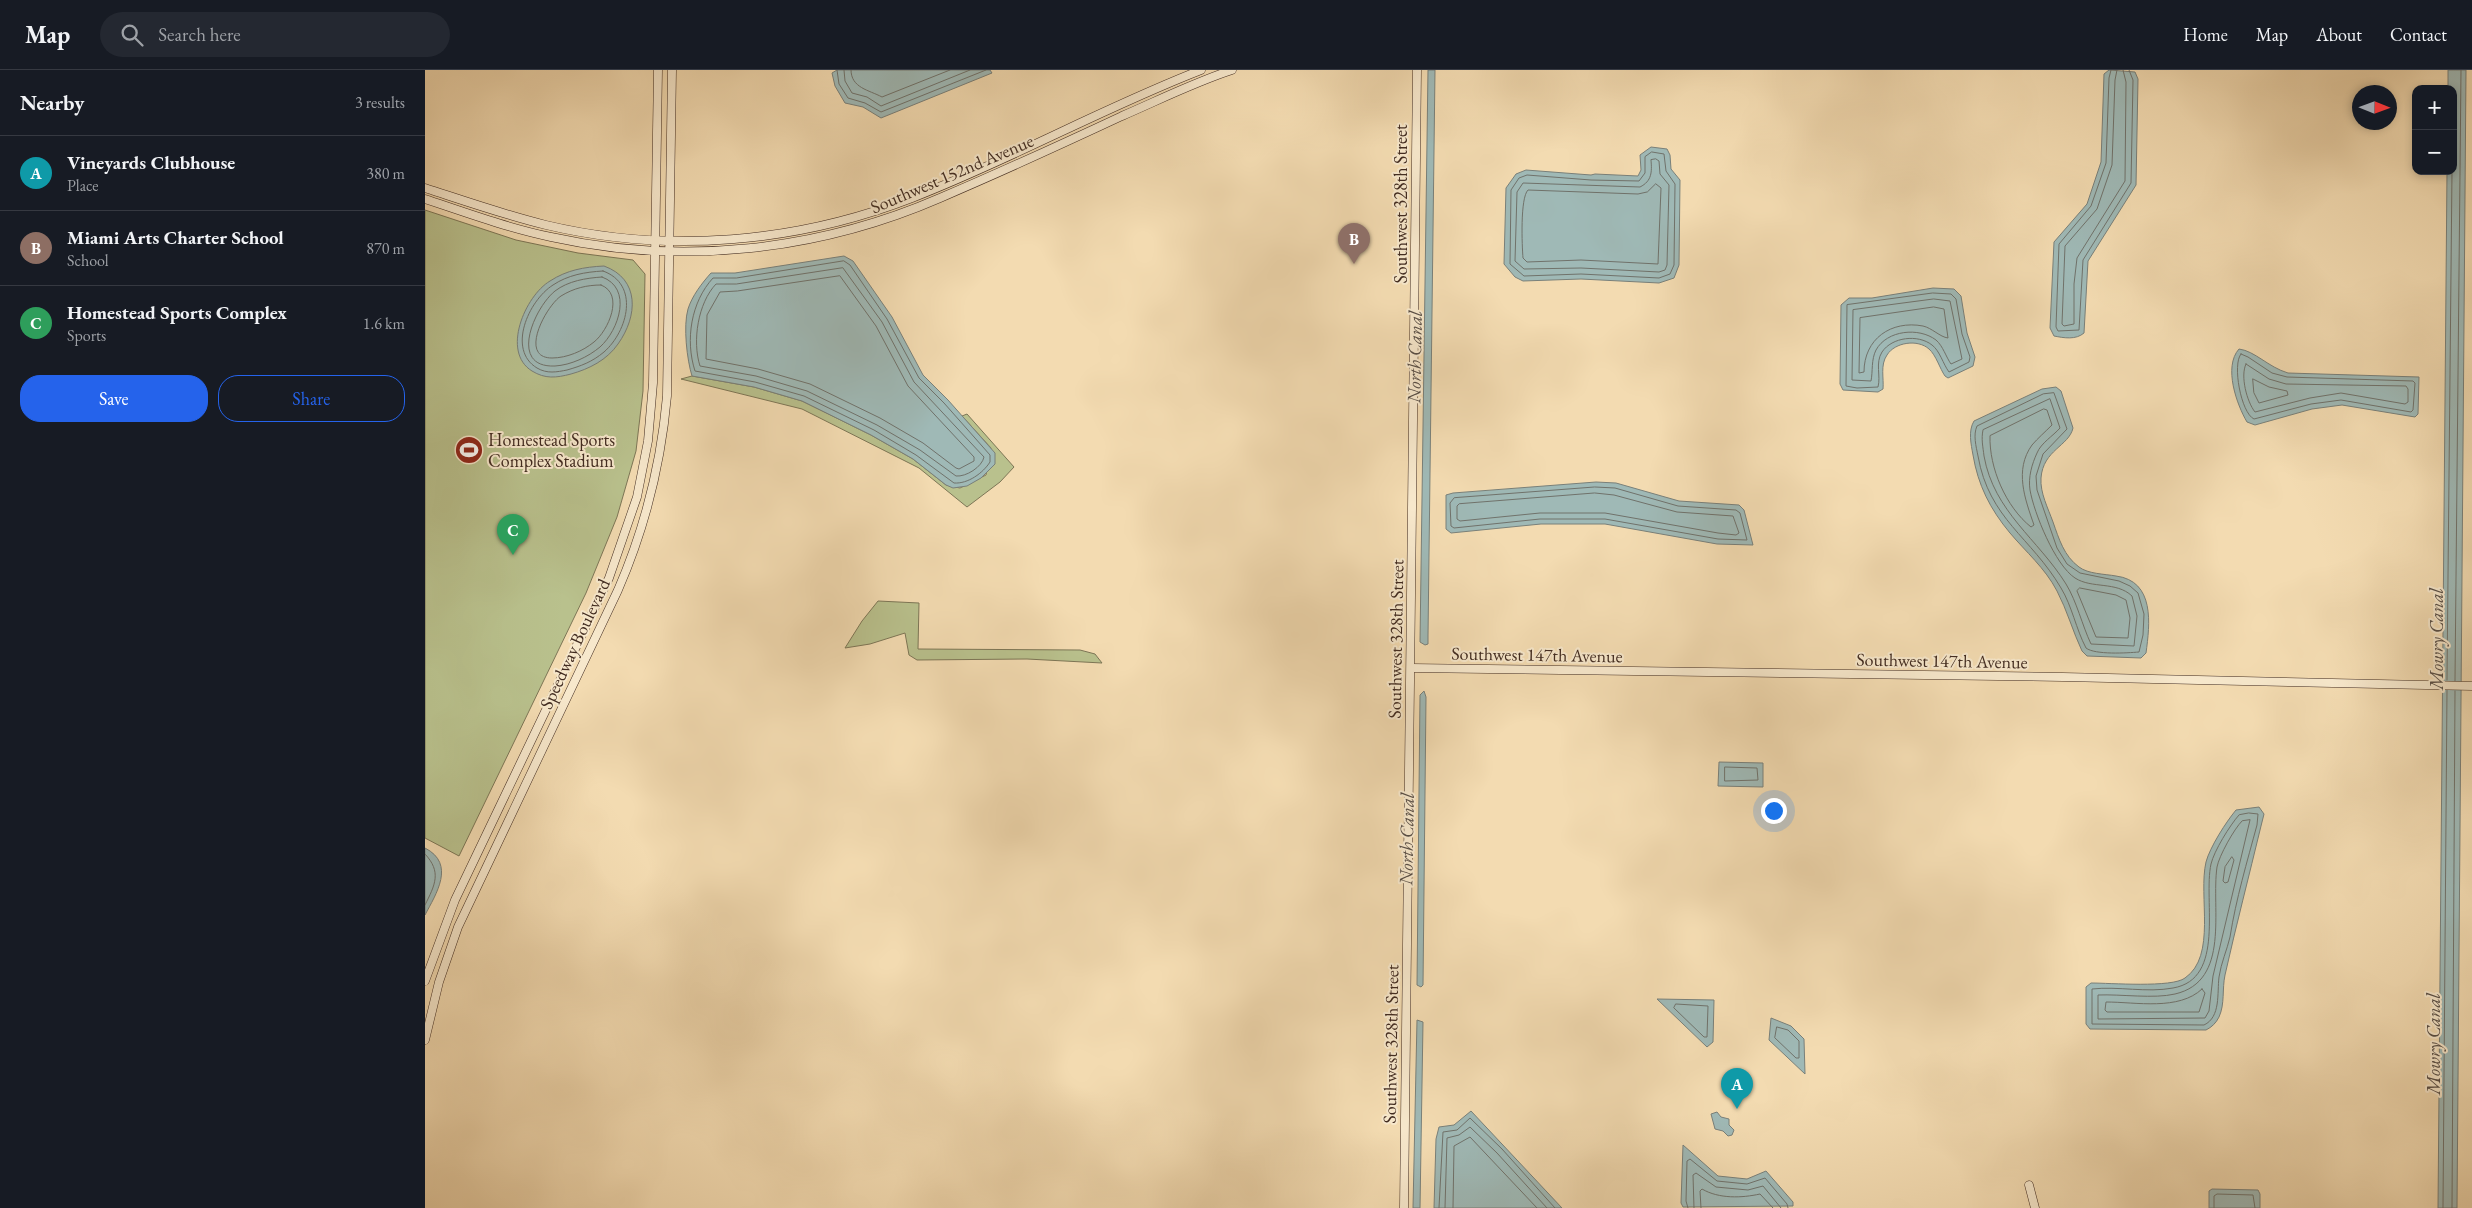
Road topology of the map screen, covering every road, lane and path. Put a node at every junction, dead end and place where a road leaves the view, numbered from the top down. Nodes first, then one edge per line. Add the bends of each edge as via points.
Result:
1 (658, 70) edge
2 (672, 70) edge
3 (1201, 70) edge
4 (1233, 70) edge
5 (1417, 70) edge
6 (425, 188) edge
7 (425, 199) edge
8 (656, 240) junction
9 (670, 240) junction
10 (656, 250) junction
11 (669, 251) junction
12 (1411, 668) junction
13 (2472, 686) edge
14 (425, 981) edge
15 (425, 1040) edge
16 (2029, 1185) dead end
17 (1404, 1208) edge
18 (2035, 1208) edge

1 - 8 street, Speedway Boulevard
2 - 9 street, Speedway Boulevard
3 - 9 street, Southwest 152nd Avenue via 930,191 876,211 773,235
4 - 11 street, Southwest 152nd Avenue via 941,198 878,222 776,245 719,251
5 - 12 street, Southwest 328th Street
6 - 8 street, Southwest 152nd Avenue via 547,225 604,236
7 - 10 street, Southwest 152nd Avenue via 550,237 606,247
8 - 9 street, Southwest 152nd Avenue
8 - 10 street, Speedway Boulevard
9 - 11 street, Speedway Boulevard
10 - 11 street, Southwest 152nd Avenue
10 - 14 street, Speedway Boulevard via 650,426 642,478 629,524 609,578 451,908
11 - 15 street, Speedway Boulevard via 665,415 657,472 642,528 616,595 462,918 442,972
12 - 13 street, Southwest 147th Avenue
12 - 17 street, Southwest 328th Street
16 - 18 street

